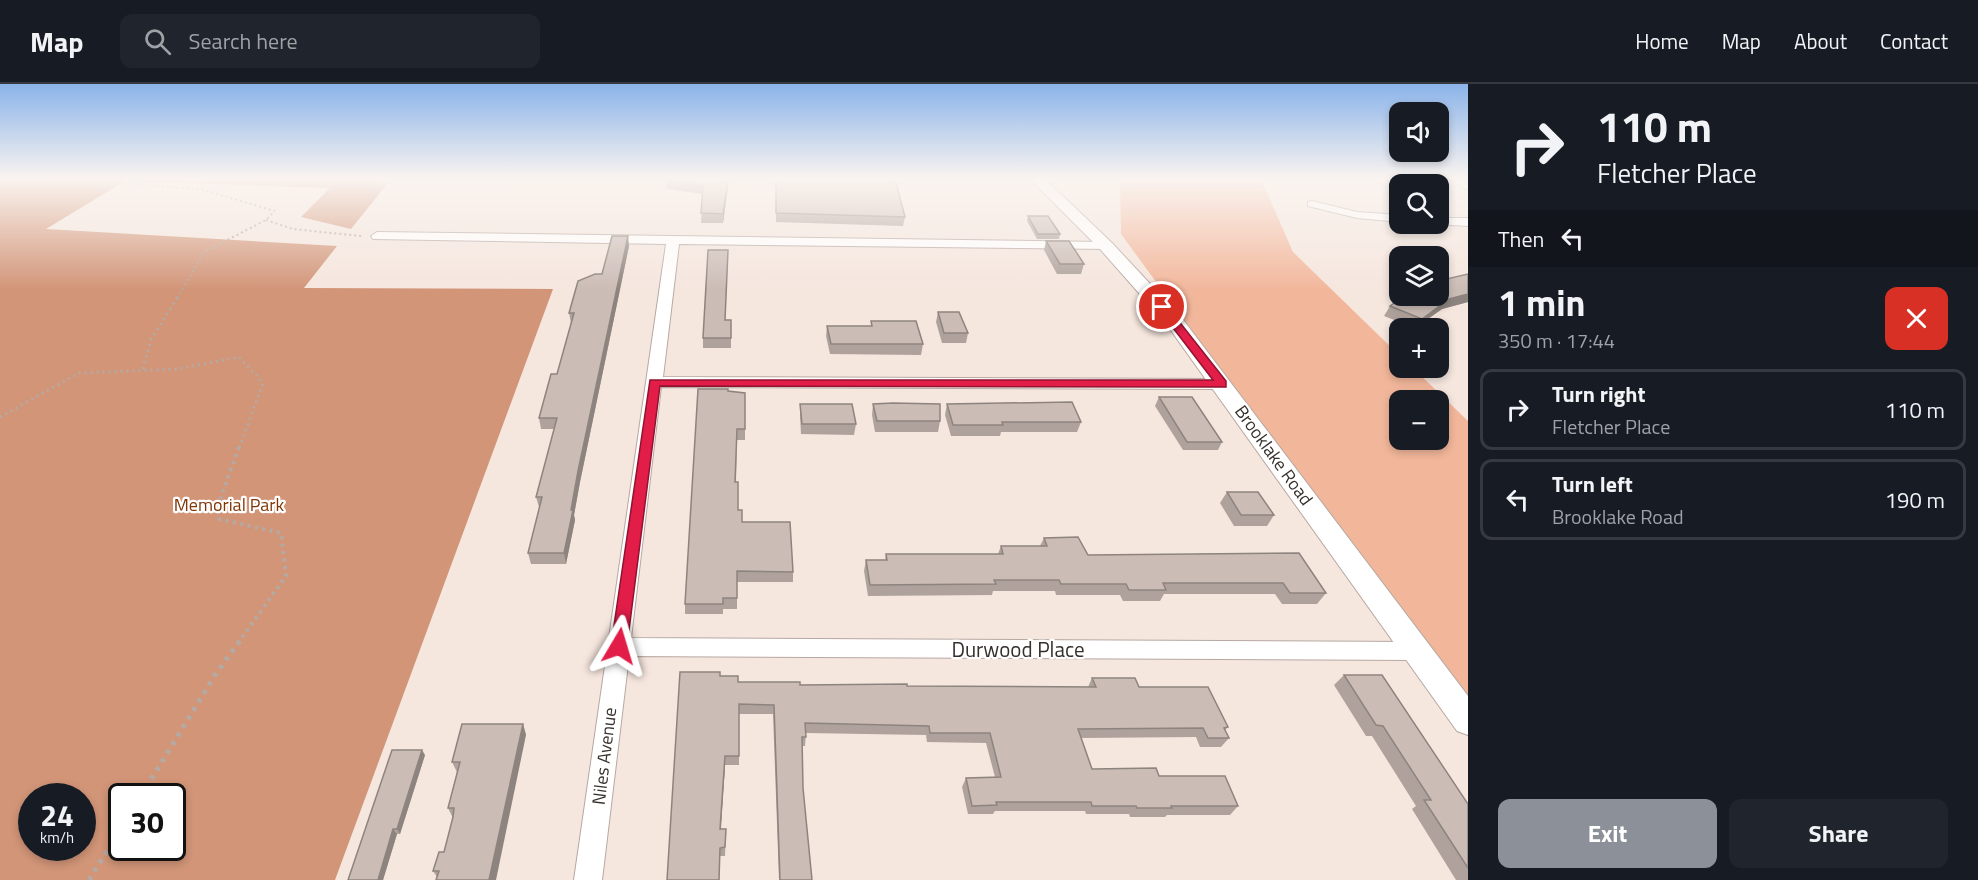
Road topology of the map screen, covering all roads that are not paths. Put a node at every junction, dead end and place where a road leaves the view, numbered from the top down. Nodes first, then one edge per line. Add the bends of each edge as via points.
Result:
1 (1075, 216) edge
2 (1449, 222) edge
3 (1468, 222) edge
4 (377, 236) road end
5 (673, 240) junction
6 (1106, 246) junction
7 (654, 382) junction
8 (1221, 384) junction
9 (619, 646) junction
10 (1417, 651) junction
11 (1468, 721) edge
12 (588, 880) edge

1 - 6 street, Brooklake Road
2 - 3 street
4 - 5 street
5 - 6 street
5 - 7 street, Niles Avenue
6 - 8 street, Brooklake Road via 1150,293
7 - 8 street
7 - 9 street, Niles Avenue
8 - 10 street, Brooklake Road
9 - 10 street, Durwood Place
9 - 12 street, Niles Avenue
10 - 11 street, Brooklake Road

